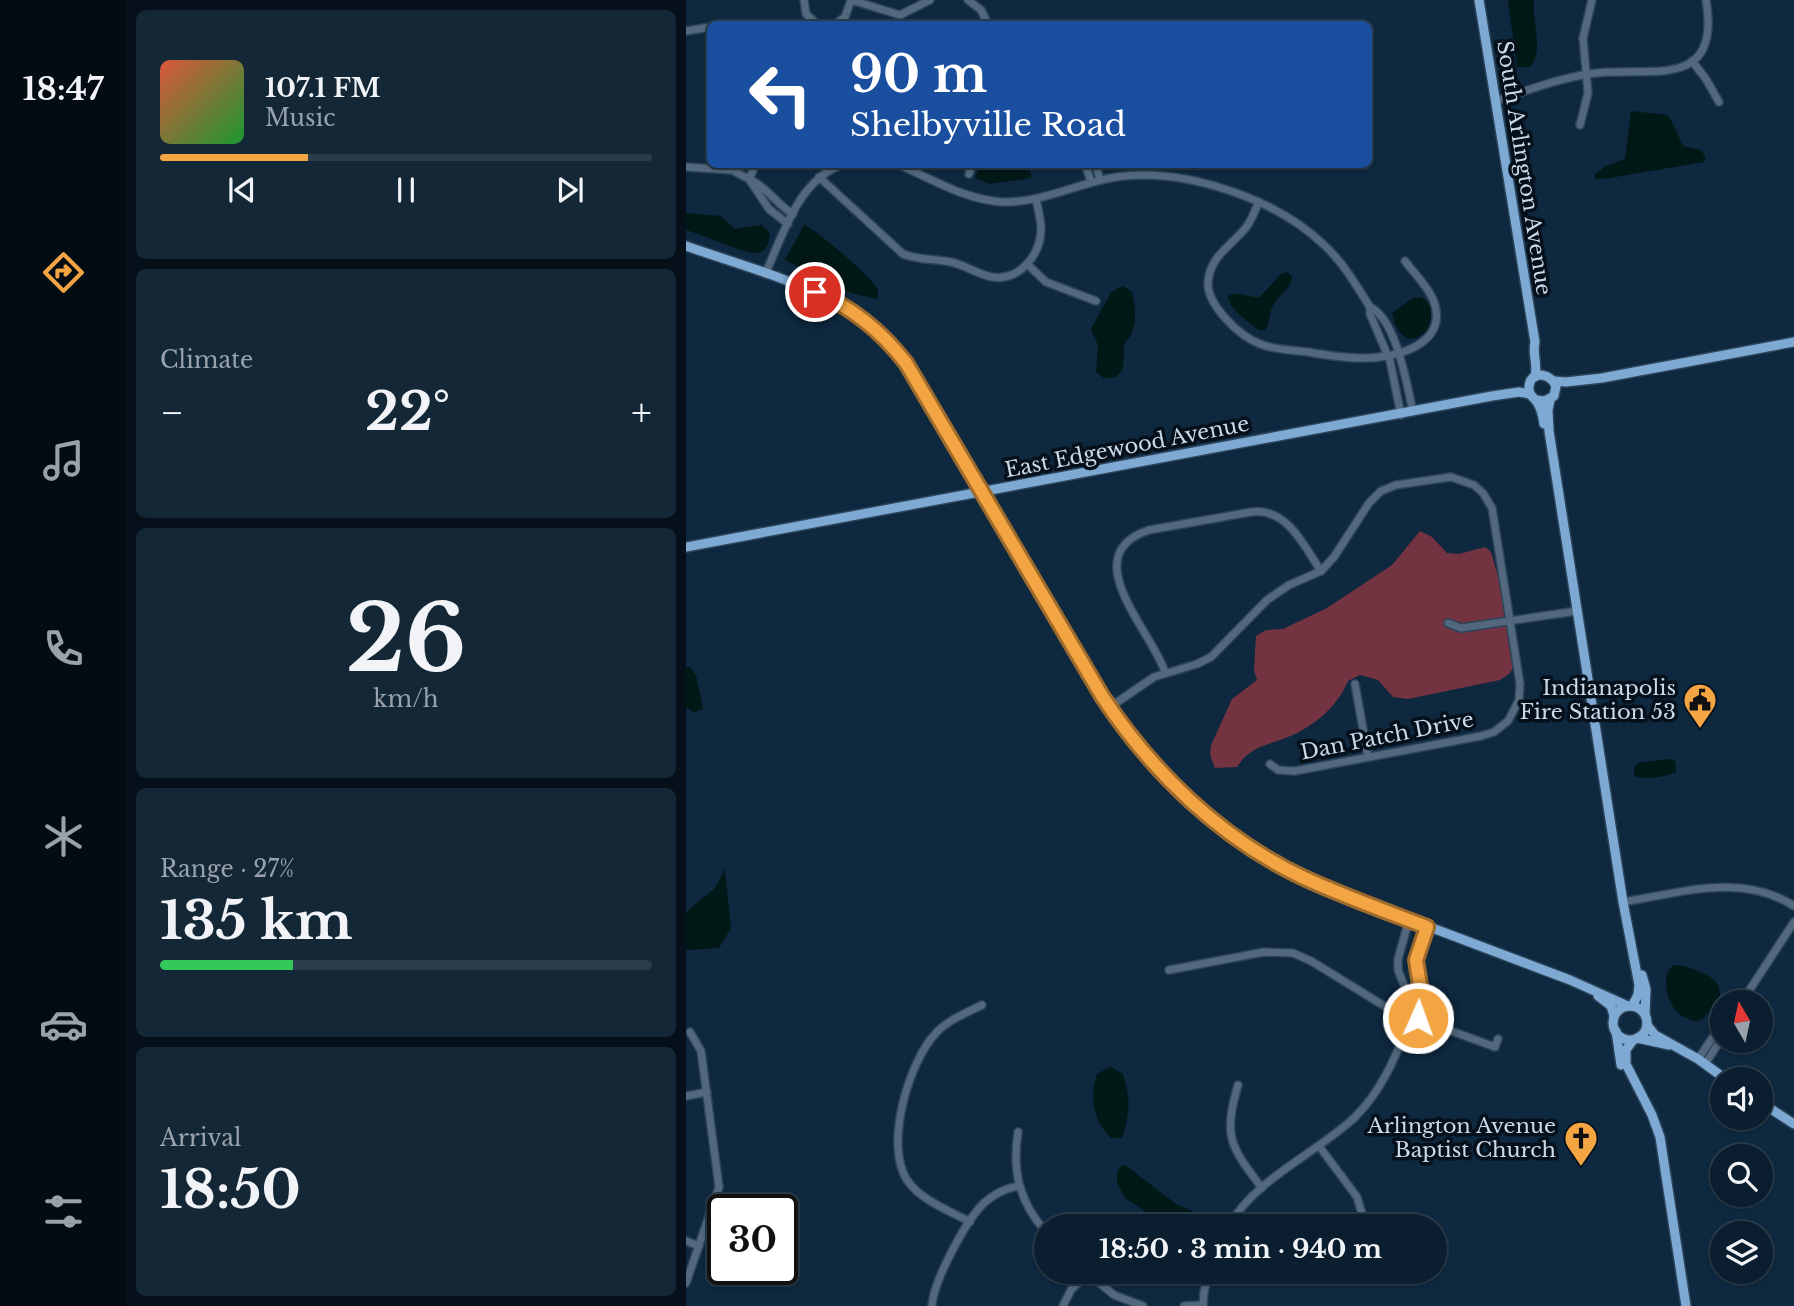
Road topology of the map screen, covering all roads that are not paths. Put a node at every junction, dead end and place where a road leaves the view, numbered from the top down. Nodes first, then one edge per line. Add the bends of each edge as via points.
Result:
1 (804, 0) edge
2 (851, 0) edge
3 (930, 0) edge
4 (1479, 0) edge
5 (1591, 0) edge
6 (1706, 0) edge
7 (971, 1) edge
8 (814, 21) edge
9 (839, 21) edge
10 (987, 21) edge
11 (707, 28) edge
12 (686, 31) edge
13 (1692, 61) junction
14 (1585, 75) junction
15 (1495, 102) junction
16 (1719, 102) dead end
17 (1580, 125) dead end
18 (686, 167) edge
19 (754, 168) edge
20 (837, 168) edge
21 (907, 168) edge
22 (971, 168) edge
23 (1086, 168) edge
24 (1097, 168) edge
25 (969, 174) dead end
26 (820, 177) junction
27 (749, 179) junction
28 (1100, 180) junction
29 (1091, 182) junction
30 (1036, 199) junction
31 (1259, 202) junction
32 (793, 214) junction
33 (788, 224) junction
34 (686, 246) edge
35 (1405, 261) dead end
36 (1027, 264) junction
37 (765, 274) junction
38 (1096, 301) dead end
39 (1535, 342) junction
40 (1794, 342) edge
41 (1394, 354) junction
42 (1533, 378) junction
43 (1551, 378) junction
44 (1588, 380) junction
45 (1492, 396) junction
46 (1533, 397) junction
47 (1552, 397) junction
48 (1413, 412) junction
49 (1401, 415) junction
50 (1549, 431) junction
51 (983, 492) junction
52 (686, 547) edge
53 (1321, 571) junction
54 (1577, 611) junction
55 (1511, 621) junction
56 (1448, 623) dead end
57 (1165, 672) junction
58 (1354, 684) dead end
59 (1110, 707) junction
60 (1368, 757) junction
61 (1270, 764) dead end
62 (1623, 902) junction
63 (1794, 906) edge
64 (1409, 920) junction
65 (1794, 922) edge
66 (1427, 927) junction
67 (1637, 969) junction
68 (1169, 970) dead end
69 (1591, 990) junction
70 (1750, 990) edge
71 (982, 1005) dead end
72 (1630, 1006) junction
73 (1645, 1014) junction
74 (1412, 1016) junction
75 (1614, 1016) junction
76 (1647, 1024) junction
77 (1616, 1031) junction
78 (690, 1032) dead end
79 (1498, 1039) dead end
80 (1635, 1039) junction
81 (1671, 1045) junction
82 (1710, 1047) edge
83 (1710, 1052) edge
84 (1702, 1062) junction
85 (1710, 1068) edge
86 (1238, 1085) dead end
87 (1636, 1086) junction
88 (707, 1092) junction
89 (686, 1096) edge
90 (1773, 1110) edge
91 (1794, 1124) edge
92 (1018, 1132) dead end
93 (1319, 1146) junction
94 (1019, 1186) junction
95 (1262, 1188) junction
96 (1237, 1214) edge
97 (1362, 1214) edge
98 (1034, 1216) edge
99 (970, 1222) junction
100 (686, 1241) edge
101 (699, 1246) junction
102 (686, 1283) edge
103 (1076, 1284) edge
104 (1100, 1284) edge
105 (1206, 1284) edge
106 (1203, 1305) edge
107 (932, 1306) edge
108 (1063, 1306) edge
109 (1143, 1306) edge
110 (1184, 1306) edge
111 (1686, 1306) edge

1 - 8 street via 806,14
2 - 3 street via 900,15
2 - 9 street
4 - 15 main road, South Arlington Avenue
5 - 14 street via 1583,38
6 - 13 street via 1709,33
7 - 10 street
11 - 12 street
13 - 14 street via 1662,73
13 - 16 street
14 - 15 street
14 - 17 street via 1587,100
15 - 39 main road, South Arlington Avenue
18 - 27 street via 732,170
19 - 27 street
20 - 26 street
21 - 30 street via 976,198 1003,202
22 - 25 street
23 - 29 street
24 - 28 street
26 - 32 street
26 - 36 street via 903,254 998,277 1015,274
27 - 32 street
27 - 33 street via 774,215
28 - 29 street
28 - 31 street via 1139,175 1178,179
29 - 30 street
30 - 36 street via 1040,232
31 - 41 street via 1298,223 1346,269
31 - 41 street via 1245,228 1211,267 1208,286 1215,307 1262,345 1358,358
32 - 33 street
33 - 37 street
34 - 37 main road
35 - 41 street via 1433,299 1437,318 1423,343
36 - 38 street via 1046,282
37 - 51 main road via 841,305 885,339 912,372
39 - 42 main road, South Arlington Avenue
39 - 43 main road, South Arlington Avenue
40 - 44 main road
41 - 48 street
41 - 49 street
42 - 43 main road via 1543,374
42 - 45 main road
42 - 46 main road via 1529,387
43 - 44 main road
43 - 47 main road via 1556,387
44 - 47 main road
45 - 46 main road via 1519,392
45 - 48 main road, East Edgewood Avenue
46 - 47 main road via 1543,402
46 - 50 main road
47 - 50 main road
48 - 49 main road, East Edgewood Avenue
49 - 51 main road, East Edgewood Avenue
50 - 54 main road
51 - 52 main road, East Edgewood Avenue
51 - 59 main road
53 - 55 street via 1381,491 1444,477 1464,480 1489,502 1494,515
53 - 57 street via 1267,600 1211,657
53 - 57 street via 1290,526 1268,512 1162,528 1134,537 1120,552 1117,579
54 - 55 street
54 - 62 main road
55 - 56 street via 1461,628
55 - 60 street, Dan Patch Drive via 1521,691 1508,721 1481,736
57 - 59 street
58 - 60 street
59 - 64 main road via 1168,779 1259,853 1301,877
60 - 61 street, Dan Patch Drive via 1288,772
62 - 63 street via 1733,886 1766,891
62 - 67 main road
64 - 66 main road
64 - 74 street via 1398,970
65 - 70 street
66 - 69 main road
66 - 74 street via 1416,960 1422,998
67 - 72 main road via 1639,990
67 - 73 main road via 1645,985
68 - 74 street via 1264,952 1293,953 1387,1007
69 - 72 main road
69 - 75 main road via 1611,1006
71 - 99 street via 943,1026 927,1044 911,1079 897,1139 899,1161 914,1188
72 - 73 main road
72 - 75 main road
73 - 76 main road
74 - 79 street via 1495,1047
74 - 93 street via 1377,1090
75 - 77 main road
76 - 80 main road via 1643,1035
76 - 81 main road
77 - 80 main road via 1624,1039
77 - 87 main road via 1621,1065
78 - 88 street via 701,1051
80 - 81 main road
80 - 87 main road via 1625,1058
81 - 84 main road
82 - 84 street
83 - 84 street
84 - 85 main road
86 - 95 street via 1230,1118 1232,1142
87 - 111 main road via 1660,1137
88 - 89 street
88 - 101 street via 719,1187
90 - 91 main road
92 - 94 street via 1015,1164
93 - 95 street
93 - 97 street via 1357,1198
94 - 98 street
94 - 99 street via 992,1196
95 - 96 street
99 - 107 street via 939,1277
100 - 101 street
101 - 102 street
103 - 108 street
104 - 109 street
105 - 106 street
106 - 110 street

